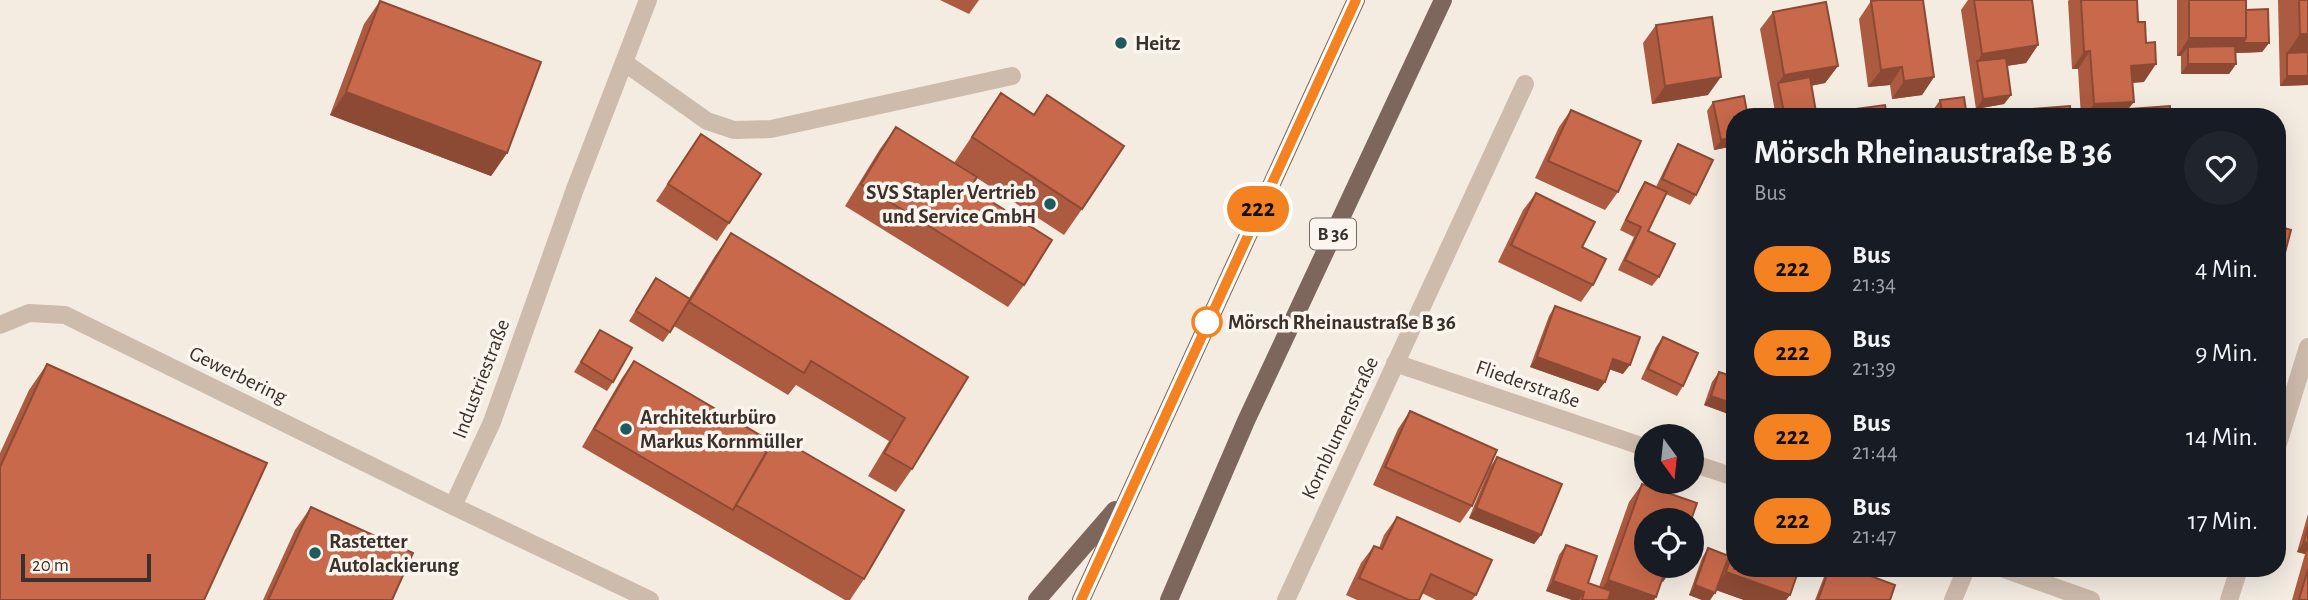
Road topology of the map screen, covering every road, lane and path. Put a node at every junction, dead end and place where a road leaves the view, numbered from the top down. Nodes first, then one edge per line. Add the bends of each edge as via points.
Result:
1 (648, 0) edge
2 (1356, 0) edge
3 (1443, 0) edge
4 (625, 63) junction
5 (1012, 76) dead end
6 (1525, 84) dead end
7 (0, 325) edge
8 (2308, 347) edge
9 (1395, 363) junction
10 (2286, 418) edge
11 (1634, 444) edge
12 (1704, 467) edge
13 (1726, 474) edge
14 (1129, 495) junction
15 (453, 506) junction
16 (1963, 577) edge
17 (2026, 577) edge
18 (2236, 577) edge
19 (644, 599) edge
20 (1037, 600) edge
21 (1081, 600) edge
22 (1169, 600) edge
23 (1286, 600) edge
24 (1954, 600) edge
25 (2091, 600) edge
26 (2229, 600) edge

1 - 4 street, Industriestraße
2 - 14 main road
3 - 22 main road, B 36 via 1246,421
4 - 5 street via 707,121 734,130 771,129
4 - 15 street, Industriestraße via 492,422
6 - 9 street, Kornblumenstraße
7 - 15 street, Gewerbering via 29,313 65,315
8 - 10 street
9 - 11 street, Fliederstraße
9 - 23 street, Kornblumenstraße
12 - 13 street
14 - 20 main road
14 - 21 main road
15 - 19 street
16 - 24 street
17 - 25 street
18 - 26 street

